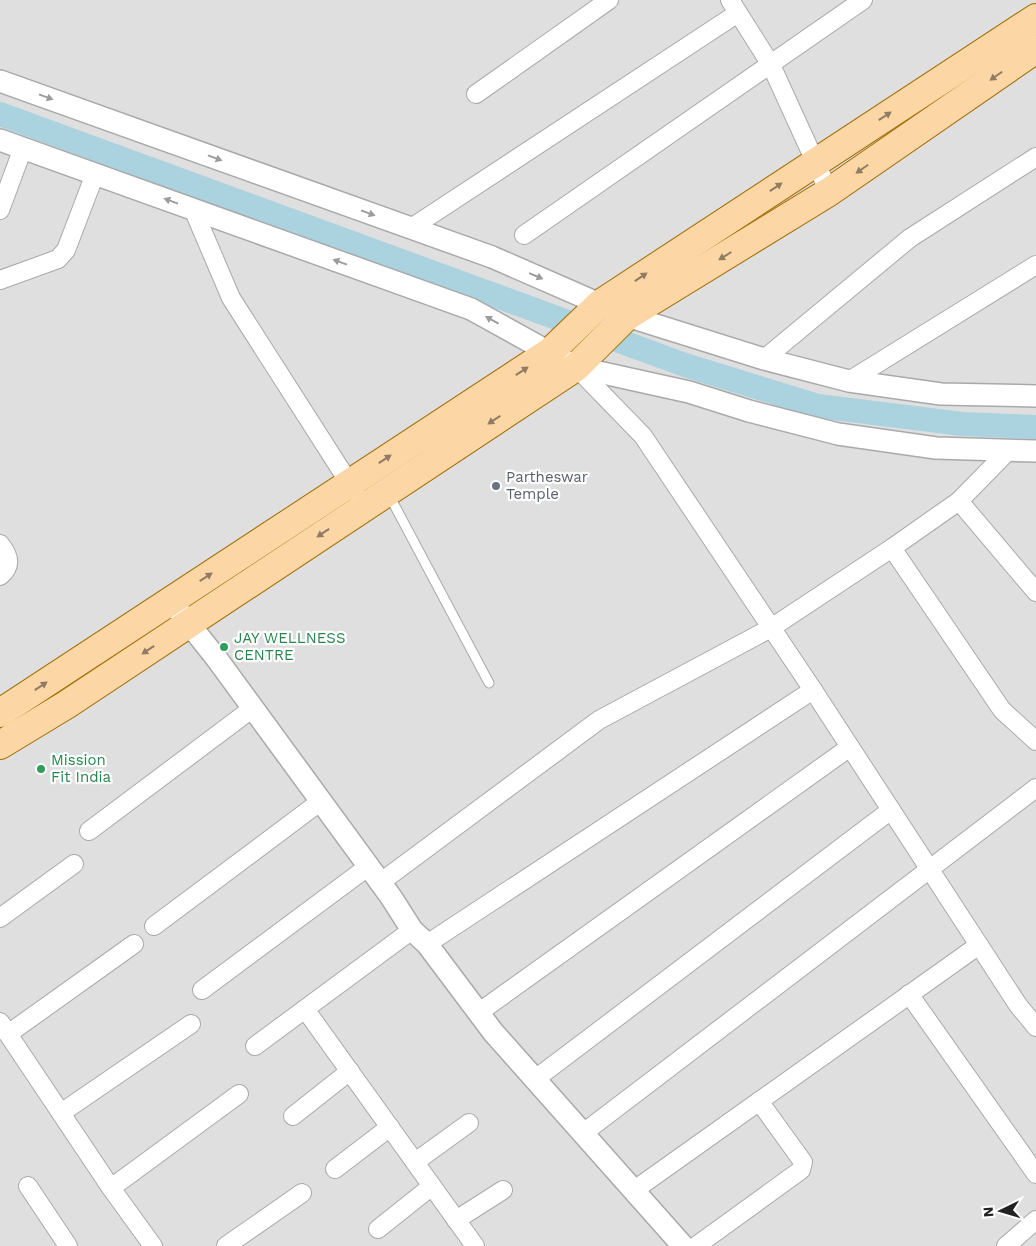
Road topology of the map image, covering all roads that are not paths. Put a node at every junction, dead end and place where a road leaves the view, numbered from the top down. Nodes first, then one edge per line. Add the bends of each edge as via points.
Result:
1 (609, 0) edge
2 (863, 0) edge
3 (734, 7) edge
4 (1036, 18) edge
5 (1036, 49) edge
6 (771, 65) junction
7 (0, 81) edge
8 (476, 94) dead end
9 (0, 140) edge
10 (23, 148) junction
11 (1036, 157) edge
12 (815, 161) junction
13 (95, 174) junction
14 (829, 192) junction
15 (193, 209) junction
16 (0, 210) edge
17 (411, 228) junction
18 (524, 235) dead end
19 (1036, 264) edge
20 (0, 280) edge
21 (600, 304) junction
22 (627, 316) junction
23 (558, 344) junction
24 (764, 358) junction
25 (584, 360) junction
26 (848, 380) junction
27 (1036, 396) edge
28 (1009, 450) junction
29 (1036, 451) edge
30 (349, 482) junction
31 (386, 491) junction
32 (959, 501) junction
33 (364, 506) junction
34 (0, 544) edge
35 (892, 548) junction
36 (0, 576) edge
37 (1036, 592) edge
38 (170, 600) junction
39 (188, 623) junction
40 (771, 628) junction
41 (488, 683) dead end
42 (813, 690) junction
43 (253, 708) junction
44 (0, 713) edge
45 (1036, 741) edge
46 (0, 745) edge
47 (850, 747) junction
48 (1036, 788) edge
49 (321, 801) junction
50 (891, 810) junction
51 (89, 830) dead end
52 (74, 864) dead end
53 (930, 870) junction
54 (375, 874) junction
55 (0, 918) edge
56 (154, 926) dead end
57 (420, 937) junction
58 (134, 944) dead end
59 (978, 945) junction
60 (202, 990) dead end
61 (909, 994) junction
62 (305, 1009) junction
63 (478, 1013) junction
64 (191, 1024) dead end
65 (1036, 1027) edge
66 (4, 1028) edge
67 (255, 1046) dead end
68 (350, 1071) junction
69 (534, 1080) junction
70 (239, 1094) dead end
71 (759, 1101) junction
72 (61, 1113) junction
73 (293, 1116) dead end
74 (469, 1123) dead end
75 (390, 1127) junction
76 (582, 1134) junction
77 (415, 1162) junction
78 (335, 1169) dead end
79 (1036, 1174) edge
80 (28, 1186) dead end
81 (432, 1186) junction
82 (111, 1188) junction
83 (503, 1190) dead end
84 (633, 1191) junction
85 (302, 1193) dead end
86 (456, 1220) junction
87 (1036, 1220) edge
88 (378, 1229) dead end
89 (470, 1244) edge
90 (68, 1246) edge
91 (152, 1246) edge
92 (226, 1246) edge
93 (685, 1246) edge
94 (1006, 1246) edge

1 - 8 street
2 - 6 street
3 - 6 street
3 - 17 street
12 -> 4 main road
5 -> 14 main road
6 - 12 street
6 - 18 street
7 -> 17 street
9 - 10 street
10 - 13 street
10 - 16 street
11 - 24 street via 910,238
12 - 14 street
21 -> 12 main road
15 -> 13 street
13 - 20 street via 66,250 58,259
14 -> 22 main road
23 -> 15 street via 471,309
15 - 30 street via 231,298
17 -> 21 street via 492,257
19 - 26 street
21 - 22 street
21 - 23 main road
22 - 24 street
22 - 25 main road
23 - 25 street
30 -> 23 main road
24 - 26 street
25 - 28 street via 749,411 838,434 936,448
25 -> 31 main road
25 - 40 street via 643,436
26 - 27 street via 941,394
28 - 29 street
28 - 32 street
30 - 33 street
38 -> 30 main road
31 - 33 main road
31 - 41 lane
32 - 35 street
32 - 37 street
33 -> 39 main road
34 - 36 street via 9,562
35 - 40 street
35 - 45 street via 1002,710
38 - 39 street
44 -> 38 main road
39 - 43 street
39 -> 46 main road
40 - 42 street
40 - 54 street via 598,720
42 - 47 street
42 - 57 street
43 - 49 street
43 - 51 street
47 - 50 street
47 - 63 street
48 - 53 street
49 - 54 street
49 - 56 street
50 - 53 street
50 - 69 street
52 - 55 street
53 - 59 street
53 - 76 street
54 - 57 street
54 - 60 street
57 - 62 street
57 - 63 street
58 - 66 street
59 - 61 street
59 - 65 street
61 - 71 street
61 - 79 street
62 - 67 street
62 - 68 street
63 - 69 street
64 - 72 street
66 - 72 street
68 - 73 street
68 - 75 street
69 - 76 street
70 - 82 street
71 - 84 street
71 - 93 street via 803,1162 801,1170
72 - 82 street
74 - 77 street
75 - 77 street
75 - 78 street
76 - 84 street
77 - 81 street
80 - 90 street
81 - 86 street
81 - 88 street
82 - 91 street
83 - 86 street
84 - 93 street
85 - 92 street
86 - 89 street
87 - 94 street

